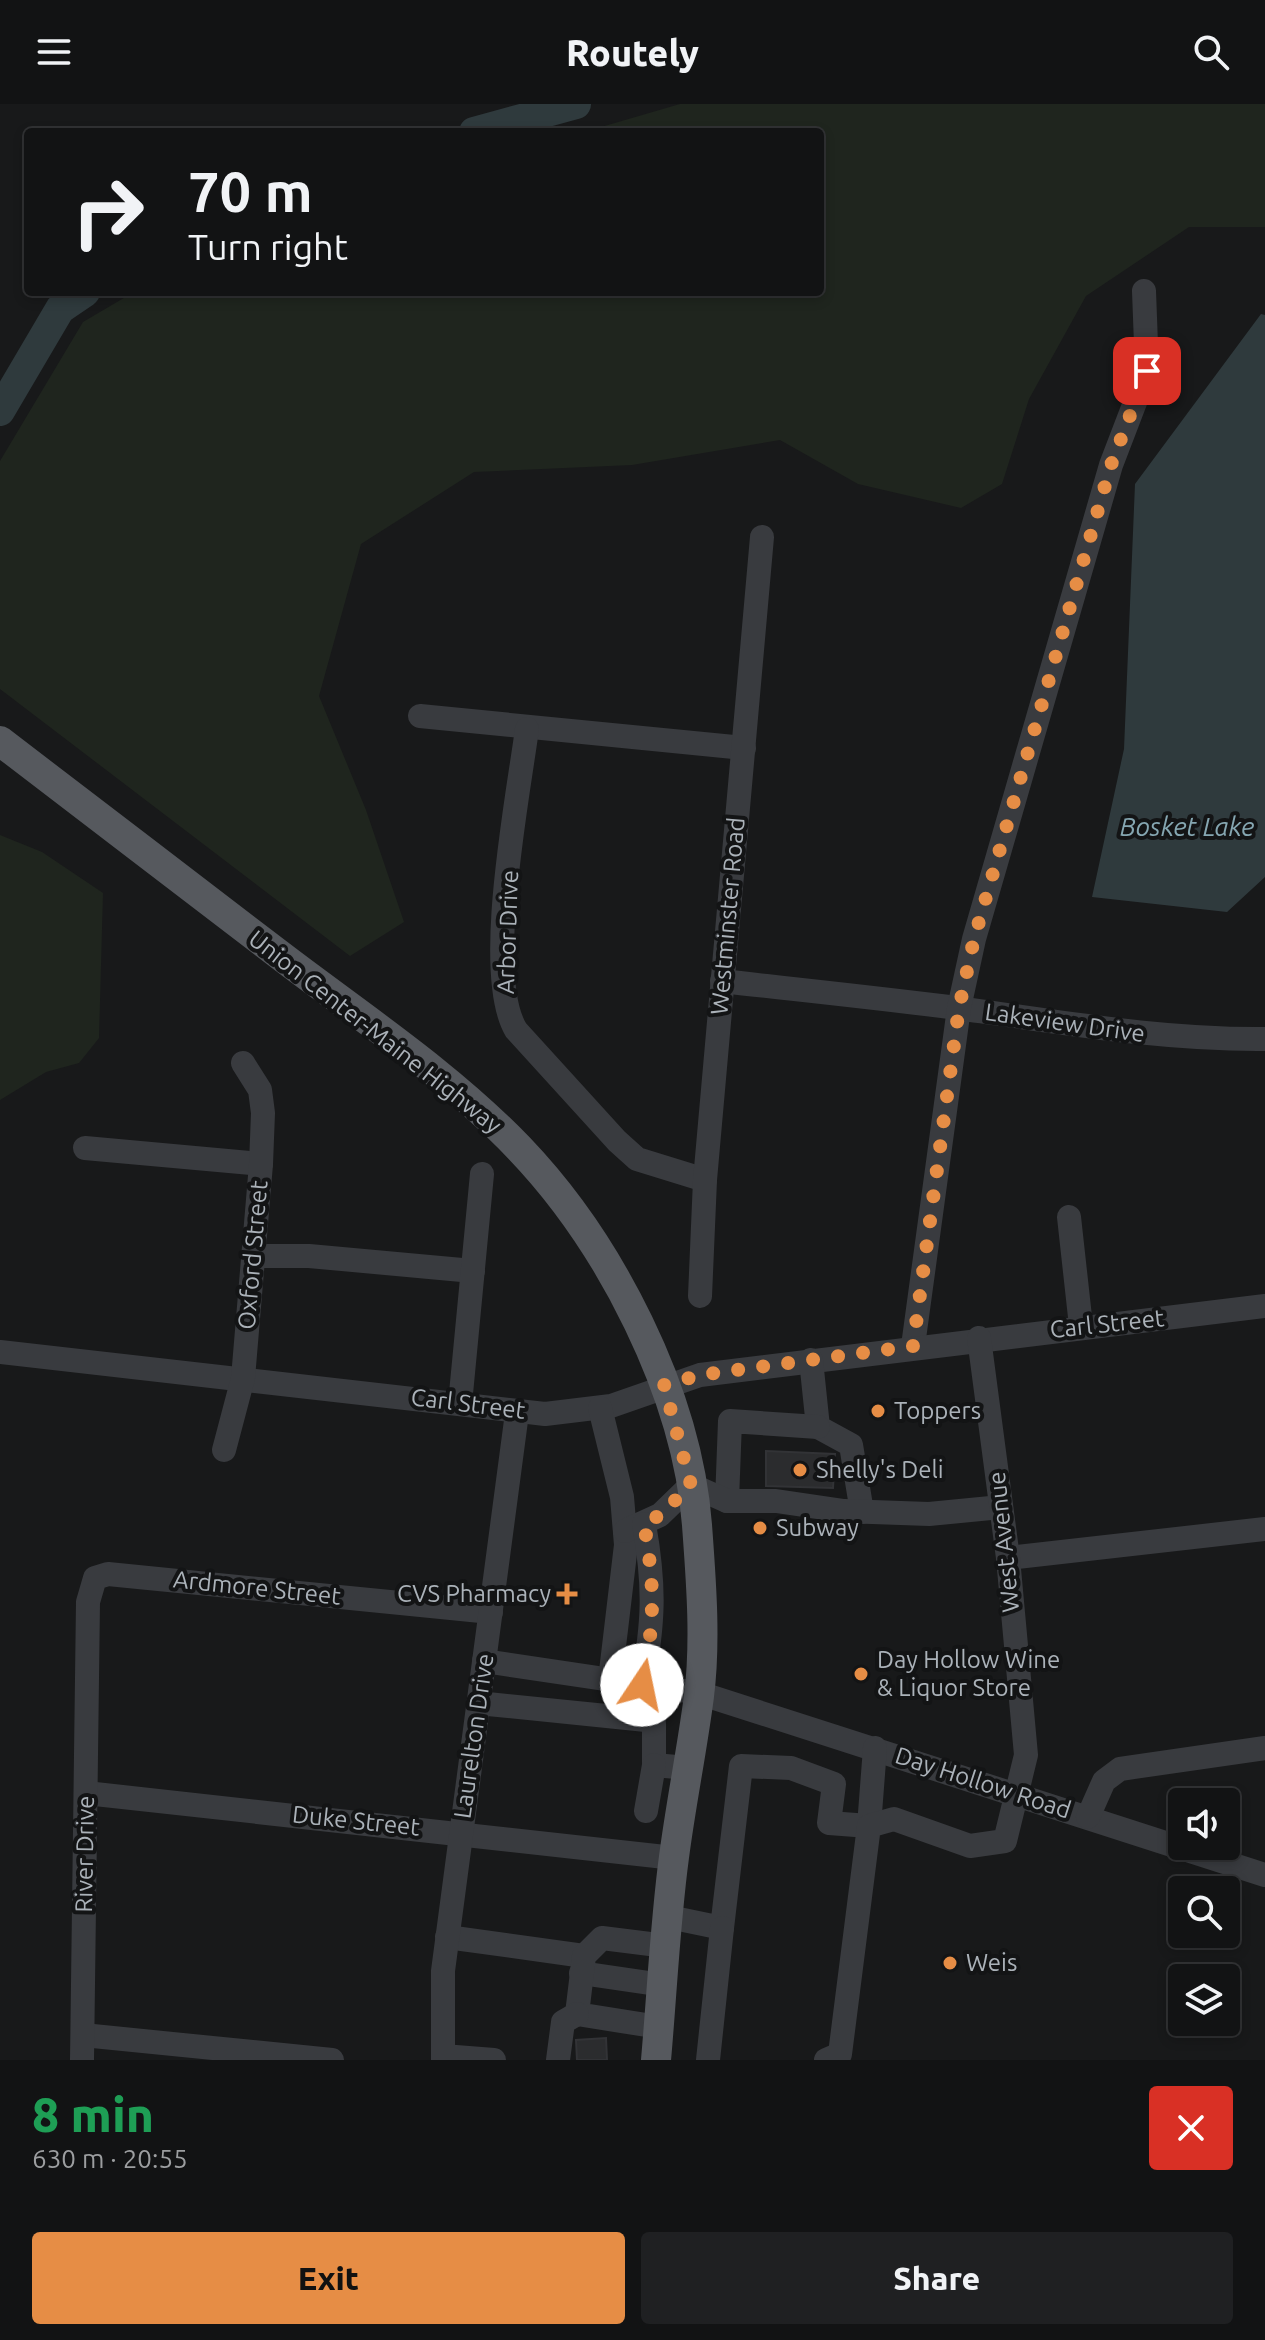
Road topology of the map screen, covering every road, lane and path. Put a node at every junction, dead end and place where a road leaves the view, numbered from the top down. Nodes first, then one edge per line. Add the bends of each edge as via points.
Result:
1 (1144, 291) dead end
2 (762, 537) dead end
3 (420, 716) dead end
4 (527, 729) junction
5 (0, 741) edge
6 (744, 748) junction
7 (722, 981) junction
8 (959, 1008) junction
9 (1265, 1039) edge
10 (243, 1063) dead end
11 (85, 1148) dead end
12 (261, 1164) junction
13 (482, 1174) dead end
14 (705, 1180) junction
15 (1069, 1217) dead end
16 (253, 1256) junction
17 (473, 1271) junction
18 (700, 1296) dead end
19 (1265, 1306) edge
20 (1081, 1326) junction
21 (979, 1338) junction
22 (913, 1346) junction
23 (0, 1352) edge
24 (811, 1360) junction
25 (243, 1378) junction
26 (664, 1385) junction
27 (460, 1404) junction
28 (600, 1408) junction
29 (517, 1413) junction
30 (818, 1427) junction
31 (224, 1450) dead end
32 (691, 1485) junction
33 (727, 1501) junction
34 (1001, 1507) junction
35 (862, 1512) junction
36 (634, 1528) junction
37 (1265, 1529) edge
38 (1008, 1558) junction
39 (491, 1612) junction
40 (87, 1648) joint
41 (484, 1661) junction
42 (610, 1680) junction
43 (642, 1685) junction
44 (699, 1693) junction
45 (478, 1703) junction
46 (875, 1748) junction
47 (1265, 1748) edge
48 (654, 1765) junction
49 (688, 1768) junction
50 (86, 1793) junction
51 (1018, 1794) junction
52 (646, 1811) dead end
53 (1088, 1817) junction
54 (869, 1826) junction
55 (460, 1832) junction
56 (674, 1858) junction
57 (1265, 1875) edge
58 (722, 1928) junction
59 (667, 1932) junction
60 (447, 1937) junction
61 (582, 1964) junction
62 (663, 1985) junction
63 (577, 2014) junction
64 (659, 2027) junction
65 (83, 2035) junction
66 (443, 2058) edge
67 (82, 2060) edge
68 (332, 2060) edge
69 (494, 2060) edge
70 (558, 2060) edge
71 (656, 2060) edge
72 (708, 2060) edge
73 (826, 2060) edge

1 - 8 street via 1147,371 1111,465 974,939
2 - 6 street, Westminster Road
3 - 4 street
4 - 6 street
4 - 14 street, Arbor Drive via 503,922 502,992 507,1014 637,1159
5 - 26 main road, Union Center-Maine Highway via 408,1052 520,1148 581,1223 619,1285
6 - 7 street, Westminster Road
7 - 8 street, Lakeview Drive
7 - 14 street, Westminster Road
8 - 9 street, Lakeview Drive via 1200,1040
8 - 22 street
10 - 12 street, Oxford Street via 260,1090
11 - 12 street
12 - 16 street, Oxford Street
13 - 17 street
14 - 18 street, Westminster Road
15 - 20 street
16 - 17 street
16 - 25 street, Oxford Street
17 - 27 street
19 - 20 street, Carl Street
20 - 21 street, Carl Street
21 - 22 street, Carl Street
21 - 34 street, West Avenue
22 - 24 street, Carl Street
23 - 25 street, Carl Street
24 - 26 street, Carl Street
24 - 30 street
25 - 27 street, Carl Street
25 - 31 street, Oxford Street
26 - 28 street, Carl Street
26 - 32 main road, Union Center-Maine Highway
27 - 29 street, Carl Street
28 - 29 street, Carl Street
28 - 36 street
29 - 39 street, Laurelton Drive
30 - 33 street via 730,1421
30 - 35 street via 851,1445
32 - 33 street
32 - 36 street via 660,1515
32 - 44 main road, Union Center-Maine Highway via 699,1556
33 - 35 street
34 - 35 street via 929,1514
34 - 38 street, West Avenue
36 - 42 street
36 - 43 street via 653,1575 654,1626
37 - 38 street
38 - 51 street, West Avenue via 1026,1755
39 - 40 street, Ardmore Street via 108,1574 91,1585
39 - 41 street, Laurelton Drive
40 - 50 street, River Drive
41 - 42 street, Day Hollow Road
41 - 45 street, Laurelton Drive
42 - 43 street, Day Hollow Road
43 - 44 street, Day Hollow Road
44 - 46 street, Day Hollow Road
44 - 49 main road, Union Center-Maine Highway
45 - 48 street via 646,1720 654,1724
45 - 55 street, Laurelton Drive
46 - 51 street, Day Hollow Road
46 - 54 street
47 - 53 street via 1120,1769 1104,1781
48 - 49 street
48 - 52 street
49 - 56 main road, Union Center-Maine Highway
50 - 55 street, Duke Street
50 - 65 street, River Drive
51 - 53 street, Day Hollow Road
51 - 54 street, West Avenue via 1005,1841 970,1846 894,1819
53 - 57 street, Day Hollow Road
54 - 58 street via 829,1823 834,1784 791,1768 741,1766
54 - 73 street via 840,2054
55 - 56 street, Duke Street
55 - 60 street, Laurelton Drive
56 - 59 main road, Union Center-Maine Highway
58 - 59 street
58 - 72 street
59 - 61 street via 602,1938
59 - 62 main road, Union Center-Maine Highway
60 - 61 street
60 - 66 street, Laurelton Drive
61 - 62 street
61 - 63 street
62 - 64 main road, Union Center-Maine Highway
63 - 64 street
63 - 70 street via 563,2022
64 - 71 main road, Union Center-Maine Highway
65 - 67 street, River Drive
65 - 68 street
66 - 69 street

